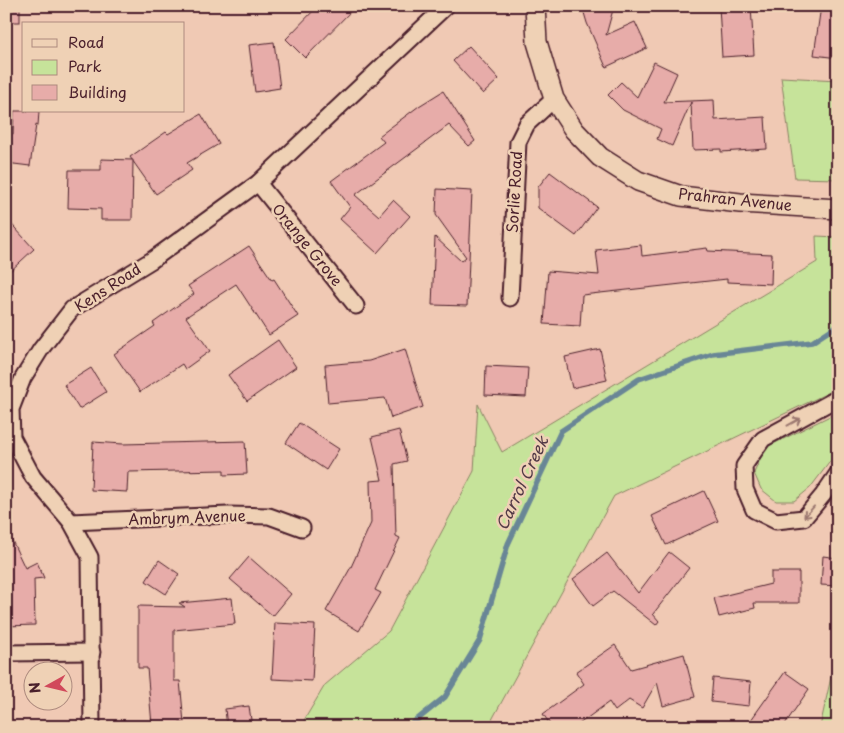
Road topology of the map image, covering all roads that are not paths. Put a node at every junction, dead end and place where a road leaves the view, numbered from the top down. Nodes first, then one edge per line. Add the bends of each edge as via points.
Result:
1 (446, 6) edge
2 (535, 6) edge
3 (554, 99) junction
4 (258, 183) junction
5 (838, 209) edge
6 (510, 298) dead end
7 (356, 306) dead end
8 (838, 398) edge
9 (838, 473) edge
10 (71, 522) junction
11 (302, 528) dead end
12 (92, 652) junction
13 (6, 653) edge
14 (92, 727) edge

1 - 4 street, Kens Road
2 - 3 street, Prahran Avenue via 537,42
3 - 5 street, Prahran Avenue via 574,130 600,157 638,181 681,196
3 - 6 street, Sorlie Road via 527,124 518,142
4 - 7 street, Orange Grove
4 - 10 street, Kens Road via 152,260 72,309 40,349 23,378 11,409 12,437 33,477
9 -> 8 street via 804,518 776,521 754,510 745,489 744,466 763,439
10 - 11 street, Ambrym Avenue via 269,516
10 - 12 street, Kens Road via 90,557
12 - 13 street
12 - 14 street, Kens Road

